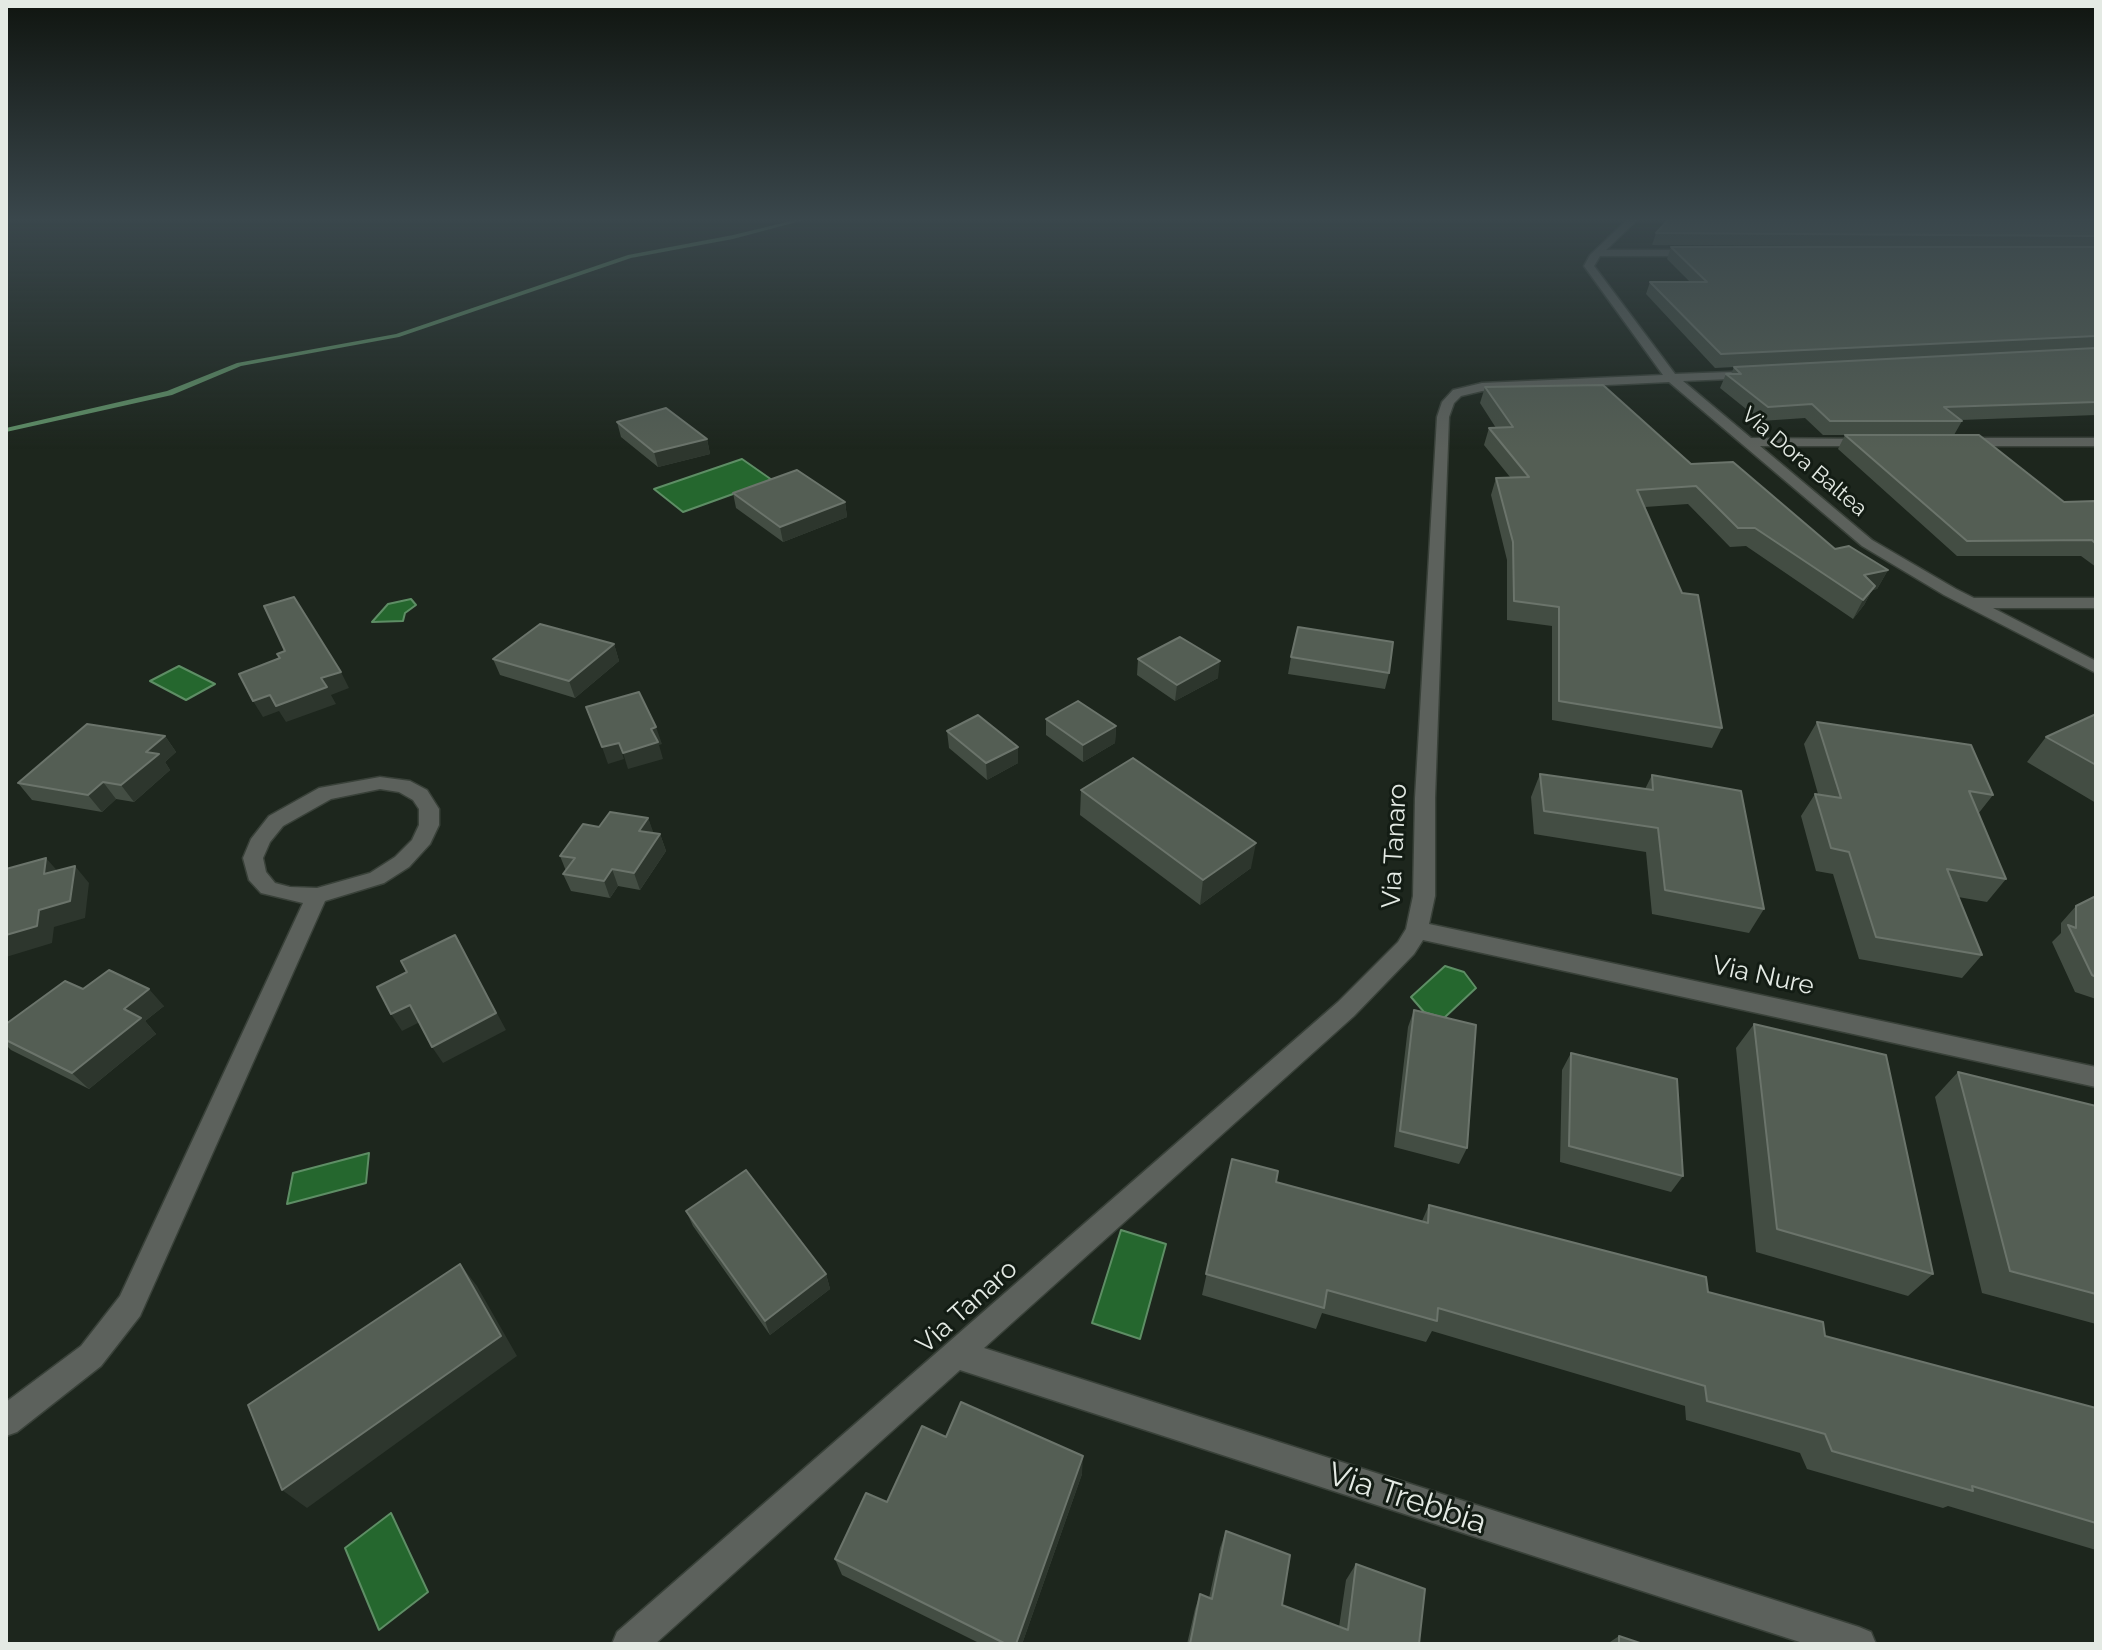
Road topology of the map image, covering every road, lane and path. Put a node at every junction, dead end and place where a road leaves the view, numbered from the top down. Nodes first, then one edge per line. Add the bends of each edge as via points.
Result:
1 (1609, 295) edge
2 (1782, 372) edge
3 (1672, 378) junction
4 (1746, 442) junction
5 (1874, 442) edge
6 (1953, 442) edge
7 (2096, 442) edge
8 (1970, 603) junction
9 (2096, 603) edge
10 (2096, 668) edge
11 (317, 896) junction
12 (1417, 930) junction
13 (2096, 1077) edge
14 (956, 1354) junction
15 (6, 1421) edge
16 (629, 1644) edge
17 (1859, 1644) edge

1 - 3 street, Via Dora Baltea
2 - 3 street, Via Tanaro
3 - 4 street, Via Dora Baltea
3 - 12 street, Via Tanaro via 1482,387 1457,393 1446,405 1424,896
4 - 5 street
4 - 8 street, Via Dora Baltea via 1867,543
6 - 7 street
8 - 9 street
8 - 10 street, Via Dora Baltea
11 - 11 street via 377,878 402,862 429,825 429,809 420,795 392,785 354,785 313,799 276,821 253,858 256,875 268,888
11 - 15 street via 130,1306 91,1356
12 - 13 street, Via Nure
12 - 14 street, Via Tanaro via 1386,972 1346,1009
14 - 16 street, Via Tanaro
14 - 17 street, Via Trebbia

